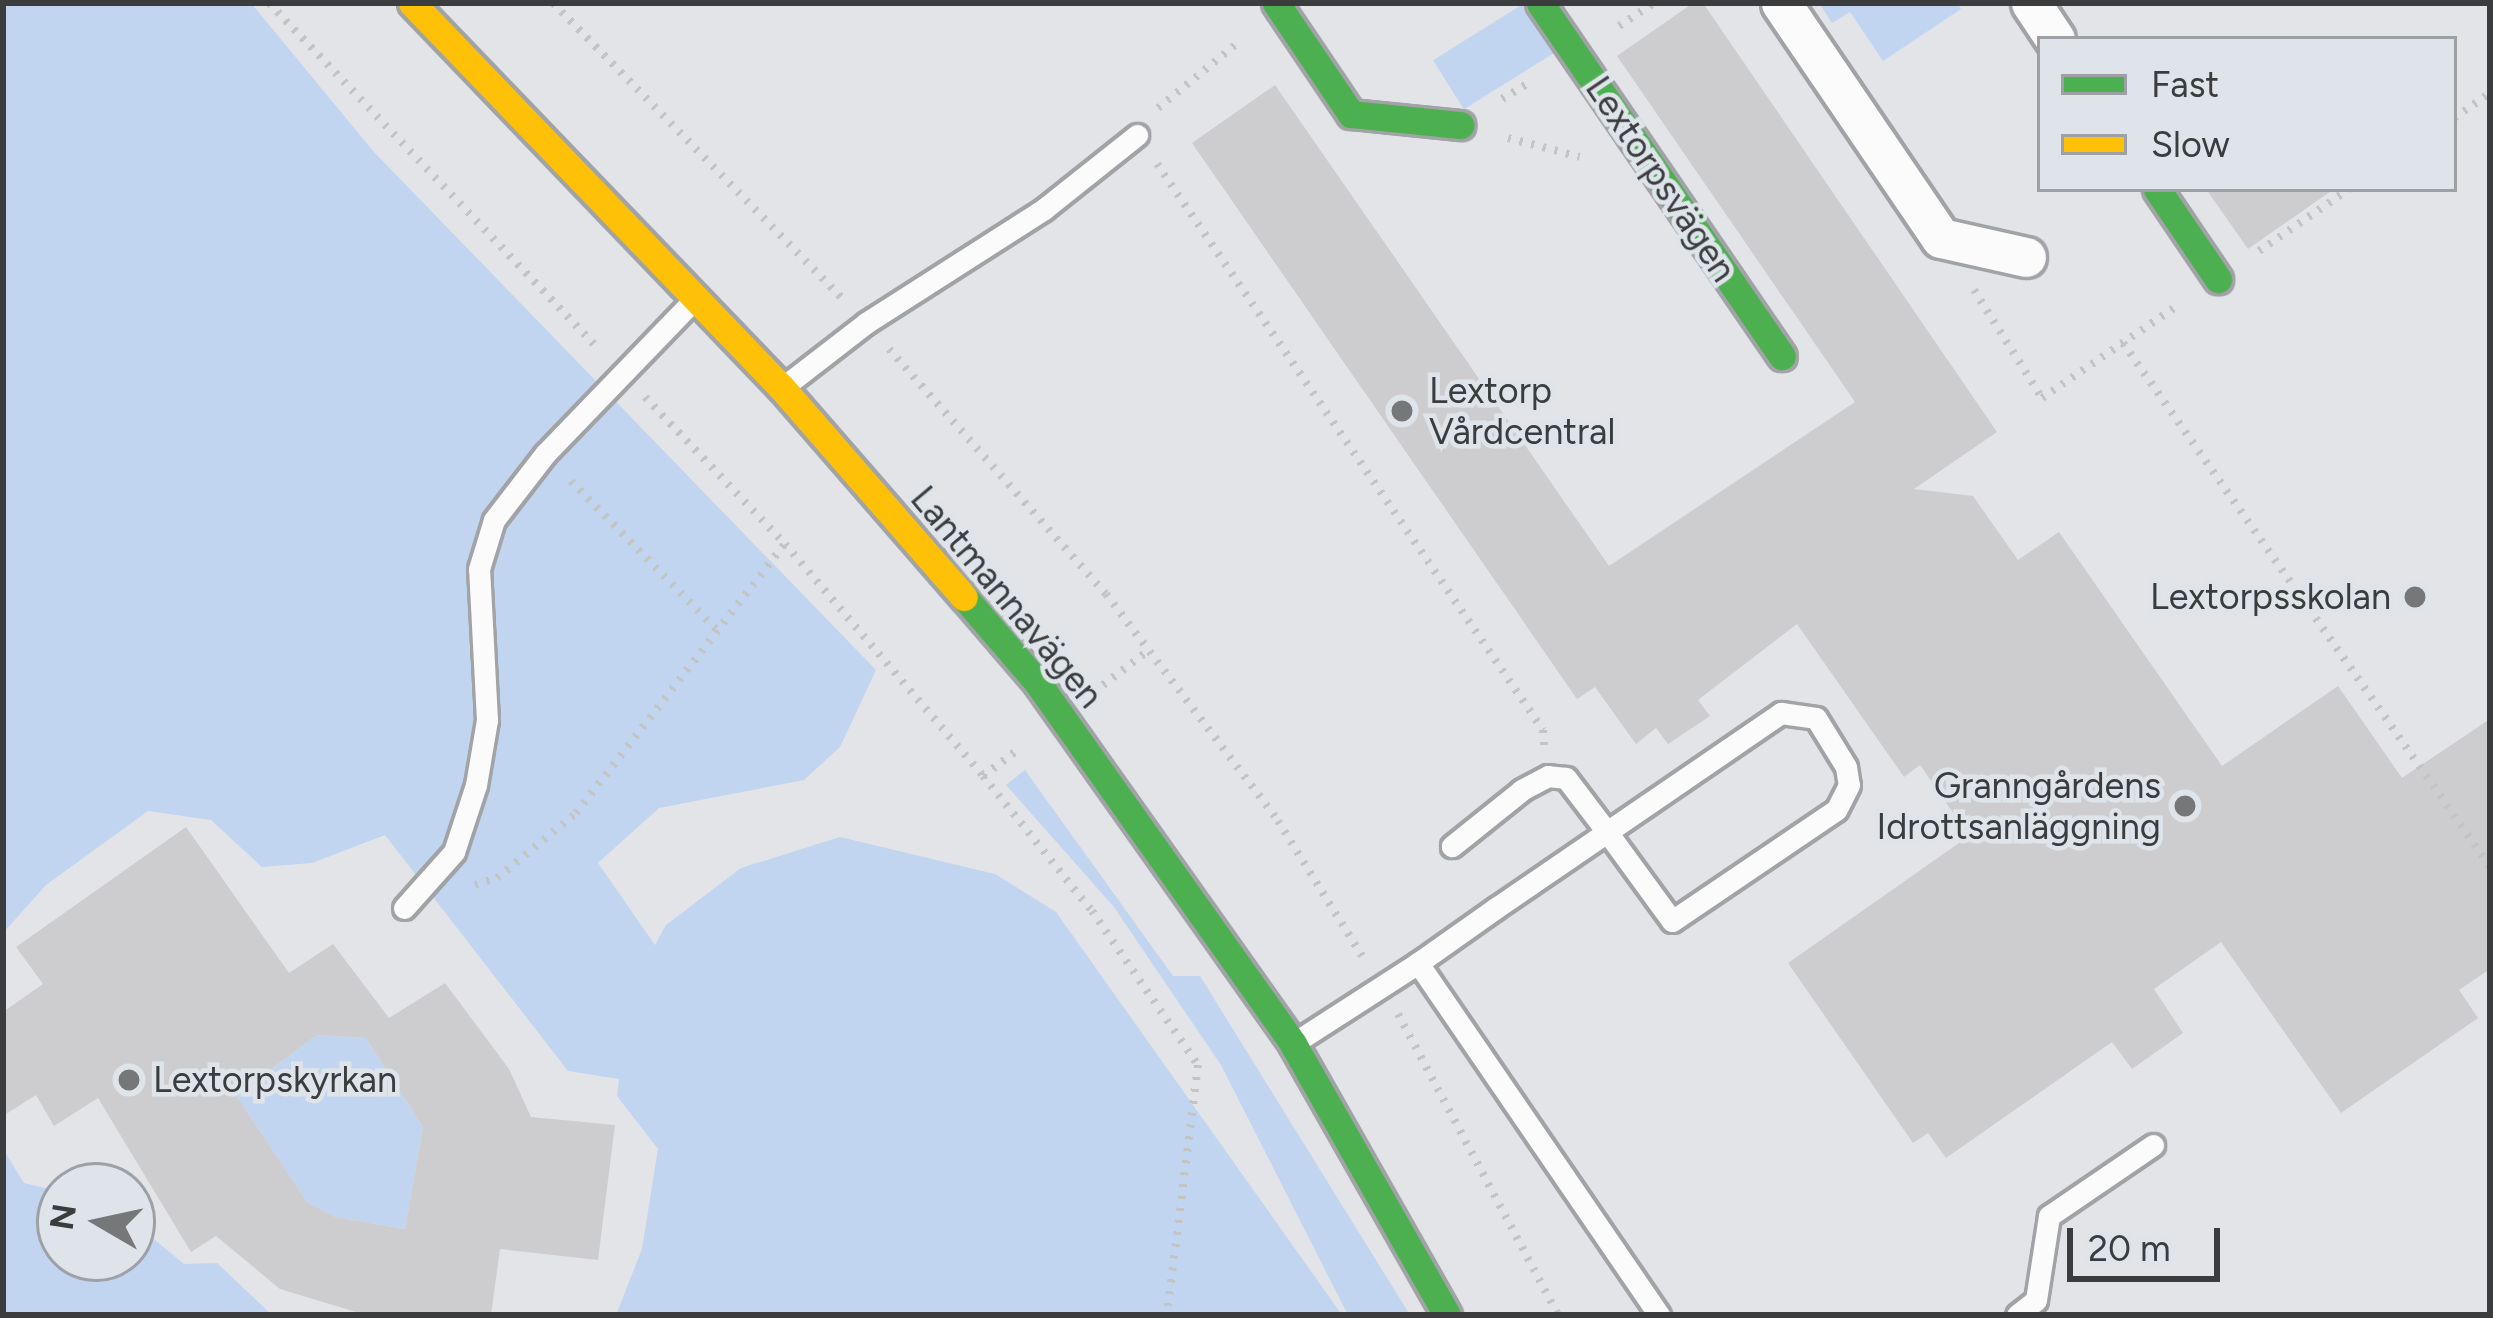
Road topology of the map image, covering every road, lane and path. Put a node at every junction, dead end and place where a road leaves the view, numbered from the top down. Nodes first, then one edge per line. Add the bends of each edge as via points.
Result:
1 (269, 3) edge
2 (412, 3) edge
3 (553, 3) edge
4 (1540, 3) edge
5 (1780, 3) edge
6 (2031, 3) edge
7 (1278, 6) edge
8 (2053, 36) edge
9 (2490, 93) edge
10 (2457, 116) edge
11 (1460, 125) joint
12 (1137, 135) junction
13 (1660, 178) junction
14 (2159, 192) edge
15 (2345, 192) edge
16 (1941, 238) junction
17 (2026, 257) dead end
18 (2218, 279) junction
19 (697, 296) junction
20 (866, 323) junction
21 (2123, 343) junction
22 (1782, 356) dead end
23 (622, 373) junction
24 (782, 388) junction
25 (545, 454) junction
26 (785, 544) junction
27 (718, 632) junction
28 (1548, 776) junction
29 (1607, 832) junction
30 (1452, 846) dead end
31 (2490, 867) edge
32 (404, 908) joint
33 (1418, 963) junction
34 (1381, 987) junction
35 (1294, 1044) junction
36 (2153, 1145) dead end
37 (1168, 1315) edge
38 (1447, 1315) edge
39 (1558, 1315) edge
40 (1659, 1315) edge
41 (2017, 1315) edge

1 - 23 path
2 - 19 street, Lantmannavägen
3 - 20 path
4 - 13 street, Lextorpsvägen
5 - 16 street
6 - 8 street
7 - 11 street via 1351,114
7 - 12 path via 1164,100
9 - 10 path
11 - 13 path
12 - 20 lane via 1044,209
12 - 28 path via 1543,730
13 - 22 street, Lextorpsvägen
14 - 18 street
15 - 18 path
16 - 17 street
16 - 21 path via 2042,398
18 - 21 path
19 - 23 lane
19 - 24 street, Lantmannavägen
20 - 24 lane
20 - 34 path via 1106,594 1278,821
21 - 31 path
23 - 25 lane
23 - 26 path
24 - 35 street, Lantmannavägen via 1037,682
25 - 27 path
25 - 32 lane via 494,520 479,569 487,720 476,785 454,852
26 - 27 path
26 - 37 path via 1093,911 1198,1065
27 - 32 path via 576,812 496,878
28 - 29 lane via 1566,778
28 - 30 lane
29 - 29 lane via 1672,921 1836,810 1849,784 1846,767 1816,718 1781,713
29 - 33 lane
33 - 34 lane
33 - 40 lane
34 - 35 lane
34 - 39 path
35 - 38 street, Lantmannavägen
36 - 41 lane via 2049,1216 2036,1300

